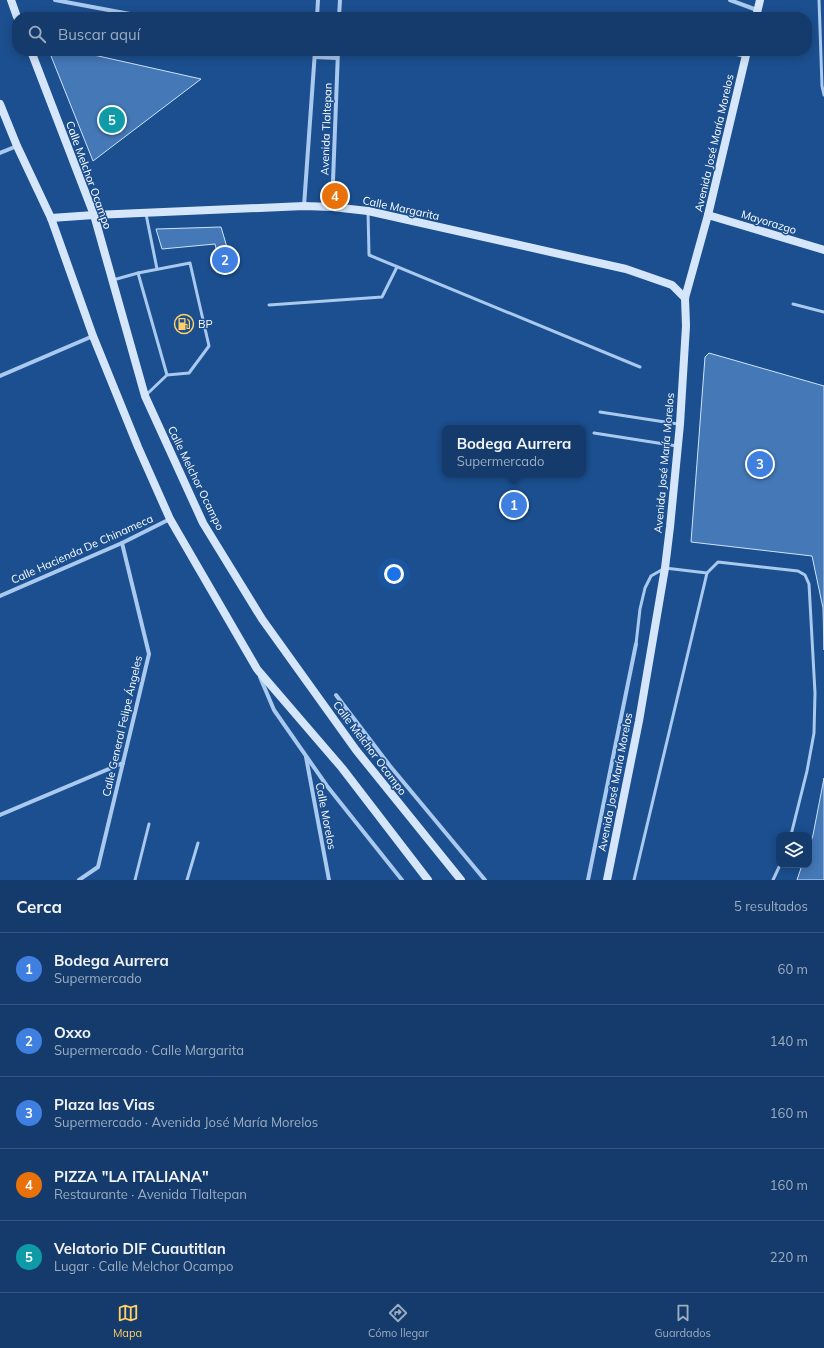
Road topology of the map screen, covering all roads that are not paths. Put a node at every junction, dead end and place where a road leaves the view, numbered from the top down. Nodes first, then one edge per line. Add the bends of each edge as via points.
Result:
1 (11, 0) edge
2 (56, 0) edge
3 (318, 0) edge
4 (340, 0) edge
5 (730, 0) edge
6 (760, 0) edge
7 (819, 0) edge
8 (15, 12) edge
9 (120, 12) edge
10 (317, 12) edge
11 (339, 12) edge
12 (752, 12) edge
13 (757, 12) edge
14 (32, 56) edge
15 (746, 56) edge
16 (315, 57) joint
17 (337, 58) joint
18 (824, 95) edge
19 (0, 104) edge
20 (17, 146) junction
21 (0, 153) edge
22 (304, 206) junction
23 (332, 207) junction
24 (368, 211) junction
25 (146, 213) junction
26 (94, 215) junction
27 (708, 215) junction
28 (51, 218) junction
29 (824, 250) edge
30 (397, 267) junction
31 (157, 269) junction
32 (138, 273) junction
33 (112, 280) junction
34 (685, 298) junction
35 (793, 304) dead end
36 (269, 305) dead end
37 (824, 312) edge
38 (93, 336) junction
39 (640, 367) dead end
40 (167, 375) junction
41 (0, 376) edge
42 (145, 396) junction
43 (600, 412) dead end
44 (680, 424) junction
45 (594, 433) dead end
46 (678, 446) junction
47 (170, 519) junction
48 (122, 543) junction
49 (665, 568) junction
50 (707, 573) junction
51 (0, 596) edge
52 (636, 644) joint
53 (257, 669) junction
54 (336, 695) dead end
55 (305, 754) junction
56 (122, 764) junction
57 (0, 816) edge
58 (149, 824) dead end
59 (793, 832) edge
60 (198, 843) dead end
61 (779, 868) edge
62 (79, 880) edge
63 (135, 880) edge
64 (187, 880) edge
65 (329, 880) edge
66 (402, 880) edge
67 (428, 880) edge
68 (461, 880) edge
69 (485, 880) edge
70 (588, 880) edge
71 (607, 880) edge
72 (634, 880) edge
73 (773, 880) edge

1 - 8 main road
2 - 9 street
3 - 10 street
4 - 11 street
5 - 12 street
6 - 13 main road
7 - 18 lane
14 - 26 main road, Calle Melchor Ocampo
15 - 27 main road, Avenida José María Morelos
16 - 17 street
16 - 22 street, Avenida Tlaltepan
17 - 23 street, Avenida Tlaltepan
19 - 20 main road
20 - 21 street
20 - 28 main road
22 - 23 main road, Calle Margarita
22 - 25 main road, Calle Margarita
23 - 24 main road, Calle Margarita
24 - 30 lane via 369,255
24 - 34 main road, Calle Margarita via 626,269 672,285
25 - 26 main road, Calle Margarita
25 - 31 lane
26 - 28 main road, Calle Margarita
26 - 33 main road, Calle Melchor Ocampo
27 - 29 main road, Mayorazgo
27 - 34 main road, Avenida José María Morelos
28 - 38 main road
30 - 36 lane via 382,297
30 - 39 lane
31 - 32 lane
31 - 40 lane via 190,263 208,346 189,373
32 - 33 lane
32 - 40 lane
33 - 42 main road, Calle Melchor Ocampo
34 - 44 main road, Avenida José María Morelos via 686,326
35 - 37 lane
38 - 41 street
38 - 47 main road
40 - 42 lane
42 - 68 main road, Calle Melchor Ocampo via 203,523 262,619 356,750
43 - 44 lane
44 - 46 main road, Avenida José María Morelos
45 - 46 lane
46 - 49 main road, Avenida José María Morelos
47 - 48 street, Calle Hacienda De Chinameca
47 - 53 main road
48 - 51 street, Calle Hacienda De Chinameca
48 - 56 street, Calle General Felipe Ángeles via 149,654
49 - 50 lane
49 - 52 lane via 651,576 645,588
49 - 71 main road, Avenida José María Morelos via 639,721
50 - 59 lane via 718,562 798,571 805,575 809,584 815,694 814,733
50 - 72 lane
52 - 70 street
53 - 55 street via 274,710
53 - 67 main road via 342,768
54 - 69 street via 390,766
55 - 65 street, Calle Morelos
55 - 66 street via 327,786
56 - 57 street
56 - 62 street, Calle General Felipe Ángeles via 98,867
58 - 63 lane
60 - 64 lane
61 - 73 lane

